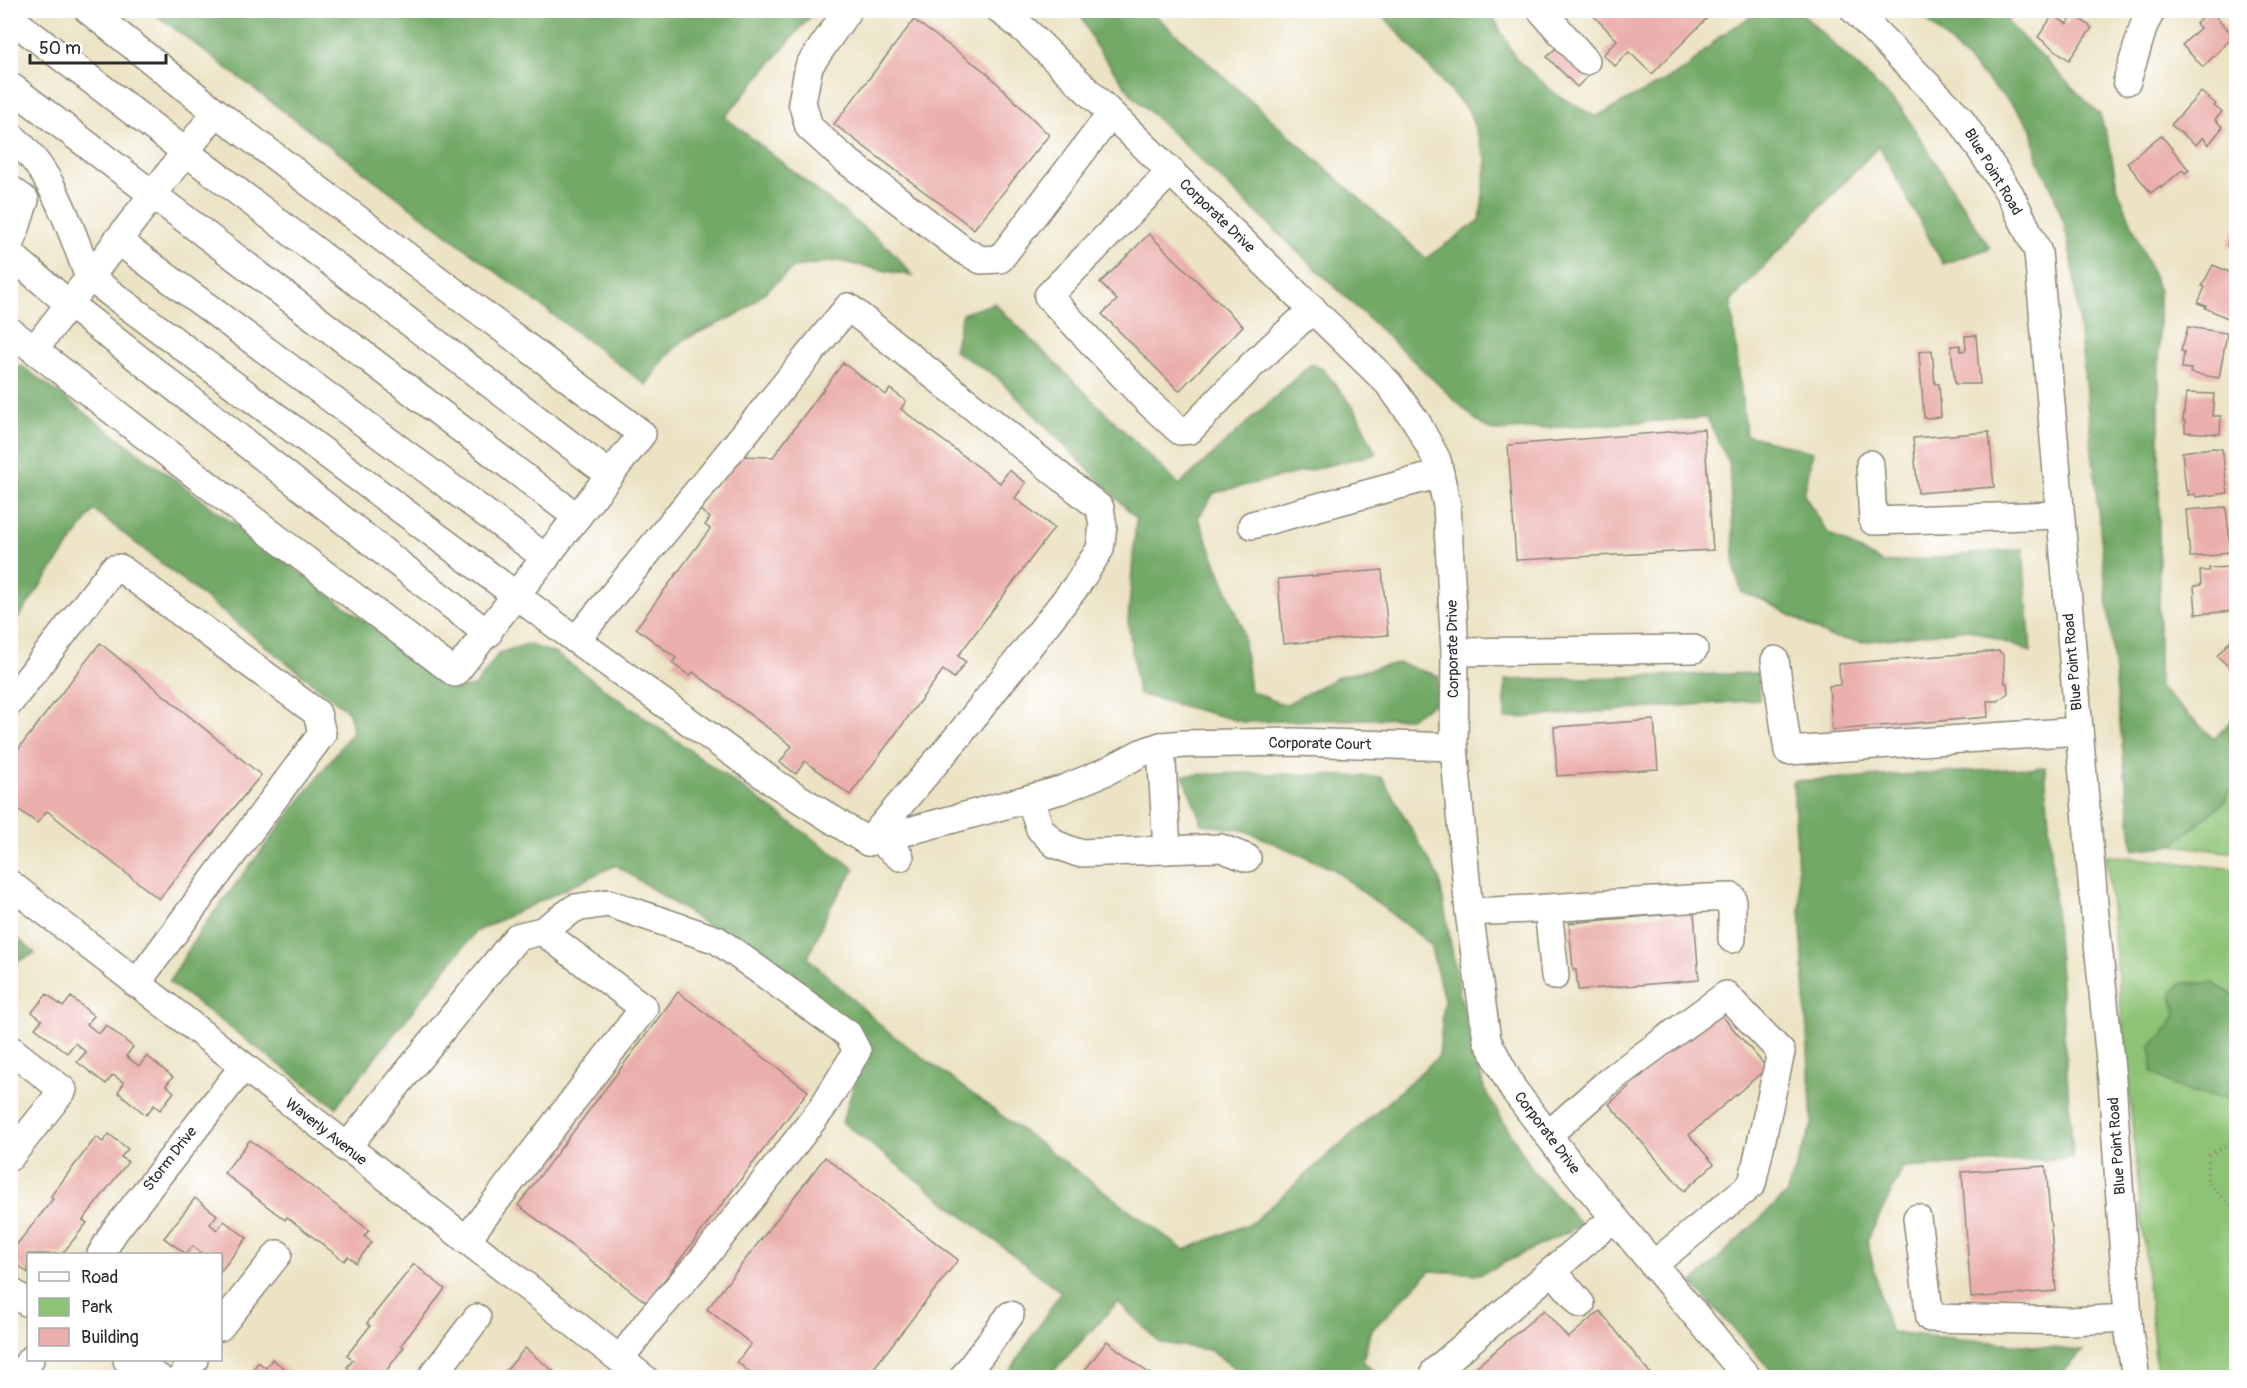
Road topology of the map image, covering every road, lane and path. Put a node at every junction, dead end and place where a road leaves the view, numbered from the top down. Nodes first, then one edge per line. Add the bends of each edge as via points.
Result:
1 (88, 10) edge
2 (848, 10) edge
3 (1000, 10) edge
4 (1541, 10) edge
5 (1854, 10) edge
6 (2152, 10) edge
7 (10, 18) edge
8 (1586, 61) dead end
9 (2127, 81) dead end
10 (10, 86) edge
11 (216, 112) junction
12 (1112, 114) junction
13 (10, 135) edge
14 (186, 151) junction
15 (1171, 171) junction
16 (10, 189) edge
17 (153, 194) junction
18 (117, 240) junction
19 (10, 246) edge
20 (10, 254) edge
21 (89, 277) junction
22 (69, 304) junction
23 (1313, 309) junction
24 (10, 331) edge
25 (34, 350) junction
26 (1870, 464) dead end
27 (1440, 474) junction
28 (610, 475) junction
29 (2060, 515) junction
30 (577, 517) junction
31 (1252, 525) dead end
32 (546, 558) junction
33 (516, 596) junction
34 (488, 634) junction
35 (576, 640) junction
36 (1694, 649) dead end
37 (1455, 652) junction
38 (1775, 660) dead end
39 (10, 702) edge
40 (2079, 731) junction
41 (1173, 745) junction
42 (1454, 747) junction
43 (1030, 799) junction
44 (873, 840) junction
45 (1167, 850) junction
46 (900, 857) dead end
47 (1247, 858) dead end
48 (10, 884) edge
49 (1548, 909) junction
50 (1469, 912) junction
51 (542, 931) junction
52 (1732, 939) dead end
53 (1555, 976) dead end
54 (136, 984) junction
55 (10, 1049) edge
56 (243, 1067) junction
57 (1548, 1136) junction
58 (2236, 1140) edge
59 (346, 1148) junction
60 (10, 1157) edge
61 (2236, 1211) edge
62 (1614, 1218) junction
63 (1917, 1218) dead end
64 (466, 1240) junction
65 (102, 1253) edge
66 (278, 1254) dead end
67 (1653, 1265) junction
68 (1552, 1270) junction
69 (10, 1291) edge
70 (27, 1302) edge
71 (1581, 1304) dead end
72 (1010, 1315) dead end
73 (477, 1318) dead end
74 (2128, 1318) junction
75 (222, 1324) edge
76 (620, 1359) junction
77 (29, 1361) edge
78 (131, 1361) edge
79 (193, 1361) edge
80 (18, 1377) edge
81 (159, 1377) edge
82 (182, 1377) edge
83 (431, 1377) edge
84 (644, 1377) edge
85 (963, 1377) edge
86 (1441, 1377) edge
87 (1748, 1377) edge
88 (2136, 1377) edge

1 - 11 street
2 - 12 street via 809,66 802,102 809,127 842,157 981,260 1000,259
3 - 12 street, Corporate Drive
4 - 8 street
5 - 29 street, Blue Point Road via 1959,117 2010,194 2037,252
6 - 9 street
7 - 14 street
10 - 17 street
11 - 14 street
11 - 28 street via 642,434
12 - 15 street, Corporate Drive
13 - 21 street via 27,149 55,189
14 - 17 street
14 - 28 street
15 - 23 street, Corporate Drive
15 - 23 street via 1048,296 1147,401 1180,431 1190,430
16 - 19 street via 25,200
17 - 18 street
17 - 30 street
18 - 21 street
18 - 32 street
20 - 22 street
21 - 22 street
21 - 33 street
22 - 25 street
22 - 34 street
23 - 27 street, Corporate Drive via 1388,383 1416,421 1437,460
24 - 25 street
25 - 34 street via 455,674
26 - 29 street via 1873,521
27 - 31 street
27 - 37 street, Corporate Drive via 1447,506
28 - 30 street
29 - 40 street, Blue Point Road
30 - 32 street
32 - 33 street
33 - 34 street
33 - 35 street
35 - 44 street via 773,782
35 - 44 street via 848,307 1100,508 1103,526 1100,549 1077,585
36 - 37 street
37 - 42 street, Corporate Drive
38 - 40 street via 1788,751
39 - 54 street via 113,569 120,568 317,713 322,734
40 - 74 street, Blue Point Road via 2112,1080
41 - 42 street, Corporate Court via 1294,742
41 - 43 street via 1141,753 1107,771
41 - 45 street
42 - 50 street, Corporate Drive
43 - 44 street via 944,829
43 - 45 street via 1040,829 1054,844 1077,853
44 - 46 street
45 - 47 street via 1221,848
48 - 54 street, Waverly Avenue
49 - 50 street
49 - 52 street via 1732,897
49 - 53 street
50 - 57 street, Corporate Drive via 1487,1040 1513,1089
51 - 59 street via 517,937 510,943
51 - 64 street via 644,1008
51 - 76 street via 575,908 608,903 717,940 848,1034 857,1051 823,1107
54 - 56 street, Waverly Avenue
55 - 60 street via 63,1090
56 - 59 street, Waverly Avenue
56 - 65 street, Storm Drive
57 - 62 street, Corporate Drive
57 - 67 street via 1610,1080 1726,995 1781,1052 1752,1184
58 - 61 path via 2209,1155 2207,1181
59 - 64 street, Waverly Avenue
62 - 67 street, Corporate Drive
62 - 68 street
63 - 74 street via 1930,1318
64 - 76 street, Waverly Avenue
66 - 75 street
67 - 87 street, Corporate Drive
68 - 71 street
68 - 86 street via 1435,1371
69 - 70 street
72 - 85 street
73 - 83 street
74 - 88 street, Blue Point Road
76 - 84 street, Waverly Avenue
77 - 80 street
78 - 81 street
79 - 82 street

